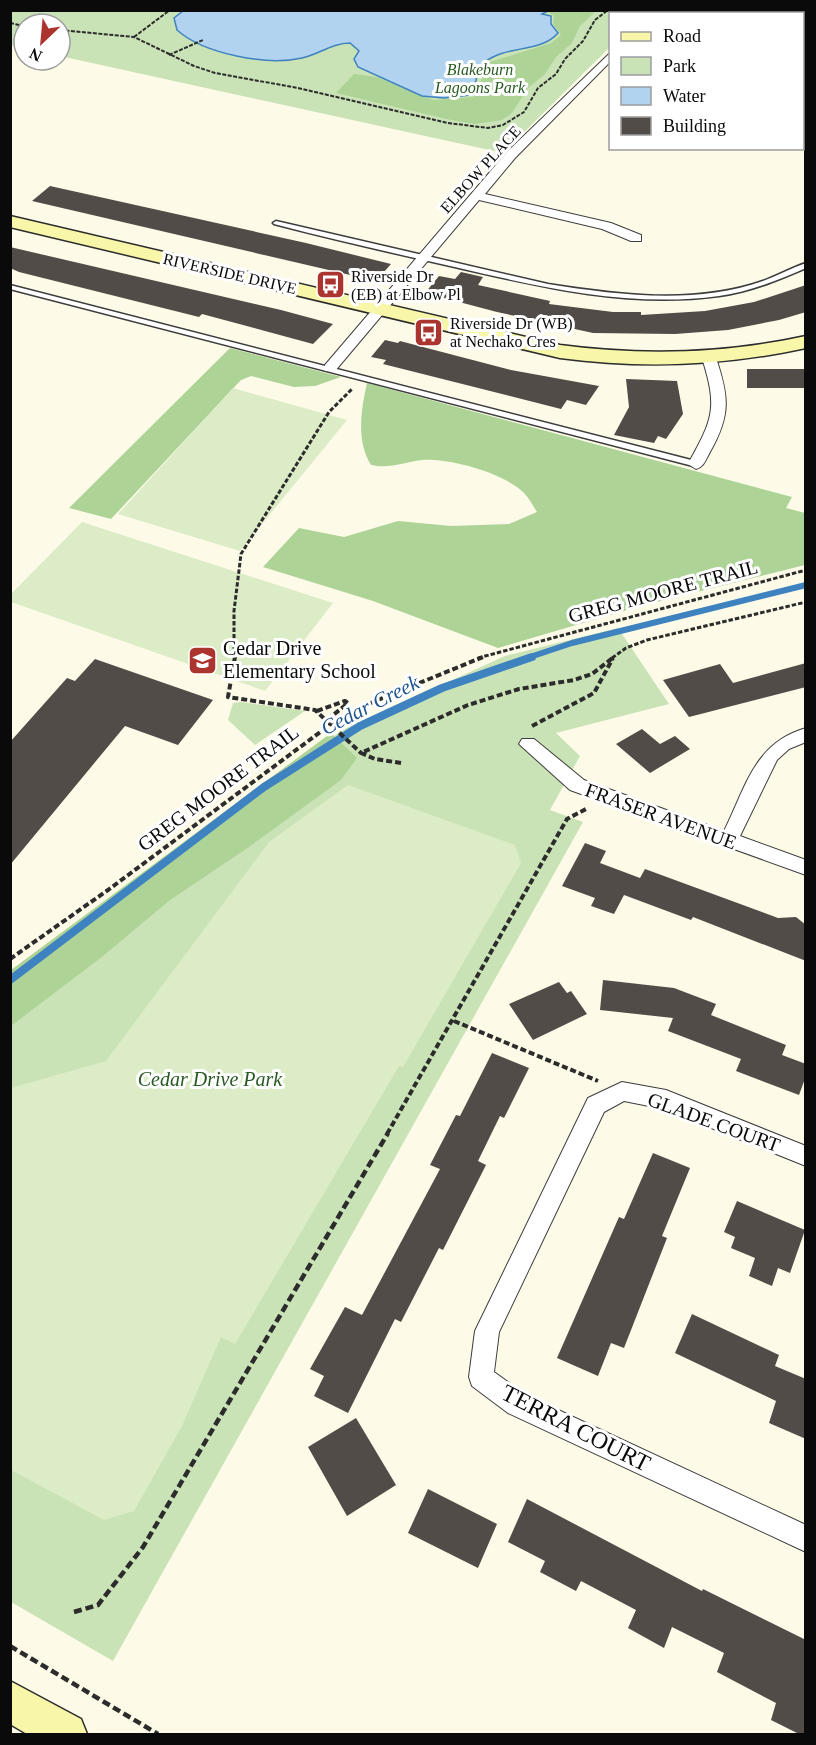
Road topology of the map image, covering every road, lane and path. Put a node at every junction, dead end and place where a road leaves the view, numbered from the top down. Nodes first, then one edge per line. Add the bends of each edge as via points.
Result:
1 (170, 10) edge
2 (608, 10) edge
3 (72, 31) edge
4 (134, 37) junction
5 (203, 40) dead end
6 (169, 55) junction
7 (609, 57) edge
8 (477, 196) junction
9 (10, 221) edge
10 (276, 223) dead end
11 (636, 238) dead end
12 (423, 258) junction
13 (806, 265) edge
14 (10, 287) edge
15 (381, 309) junction
16 (806, 342) edge
17 (709, 358) junction
18 (330, 368) junction
19 (363, 377) junction
20 (696, 464) joint
21 (806, 570) edge
22 (806, 602) edge
23 (613, 658) junction
24 (317, 711) junction
25 (327, 720) junction
26 (331, 724) junction
27 (806, 734) edge
28 (528, 736) joint
29 (360, 751) junction
30 (401, 763) dead end
31 (597, 794) junction
32 (728, 841) junction
33 (806, 868) edge
34 (10, 959) edge
35 (454, 1021) junction
36 (621, 1091) junction
37 (806, 1156) edge
38 (806, 1539) edge
39 (74, 1612) dead end
40 (10, 1646) edge
41 (10, 1701) edge
42 (66, 1734) edge
43 (158, 1734) edge

1 - 4 path
2 - 6 path via 594,20 583,41 556,74 538,88 524,112 498,127 448,123 298,88 234,78
3 - 4 path
4 - 6 path
5 - 6 path
7 - 8 street, ELBOW PLACE via 511,155
8 - 11 street via 606,226
8 - 12 street, ELBOW PLACE
9 - 15 street, RIVERSIDE DRIVE
10 - 12 lane
12 - 13 lane via 571,292 638,299 719,293 768,281
12 - 15 street, ELBOW PLACE
14 - 18 lane
15 - 17 street, RIVERSIDE DRIVE via 569,353 646,359
15 - 18 street, ELBOW PLACE
16 - 17 street, RIVERSIDE DRIVE
17 - 20 street via 722,407
18 - 19 lane
19 - 20 lane
19 - 24 path via 329,412 241,554 237,577 235,654 228,697
21 - 26 path, GREG MOORE TRAIL via 479,658
22 - 23 path via 647,640
23 - 28 path via 594,693
23 - 29 path via 592,674 519,689 468,705
24 - 25 path
24 - 25 path via 348,703
25 - 26 path
26 - 29 path
26 - 34 path, GREG MOORE TRAIL
27 - 32 street via 783,744 770,756
28 - 31 street, FRASER AVENUE via 567,779
29 - 30 path via 375,759
31 - 32 street, FRASER AVENUE
31 - 35 path via 589,807 567,819
32 - 33 street, FRASER AVENUE
35 - 36 path
35 - 39 path via 143,1547 98,1605
36 - 37 street, GLADE COURT via 666,1100
36 - 38 street, TERRA COURT via 596,1106 591,1116 487,1331 481,1377 517,1404
40 - 43 path
41 - 42 street

